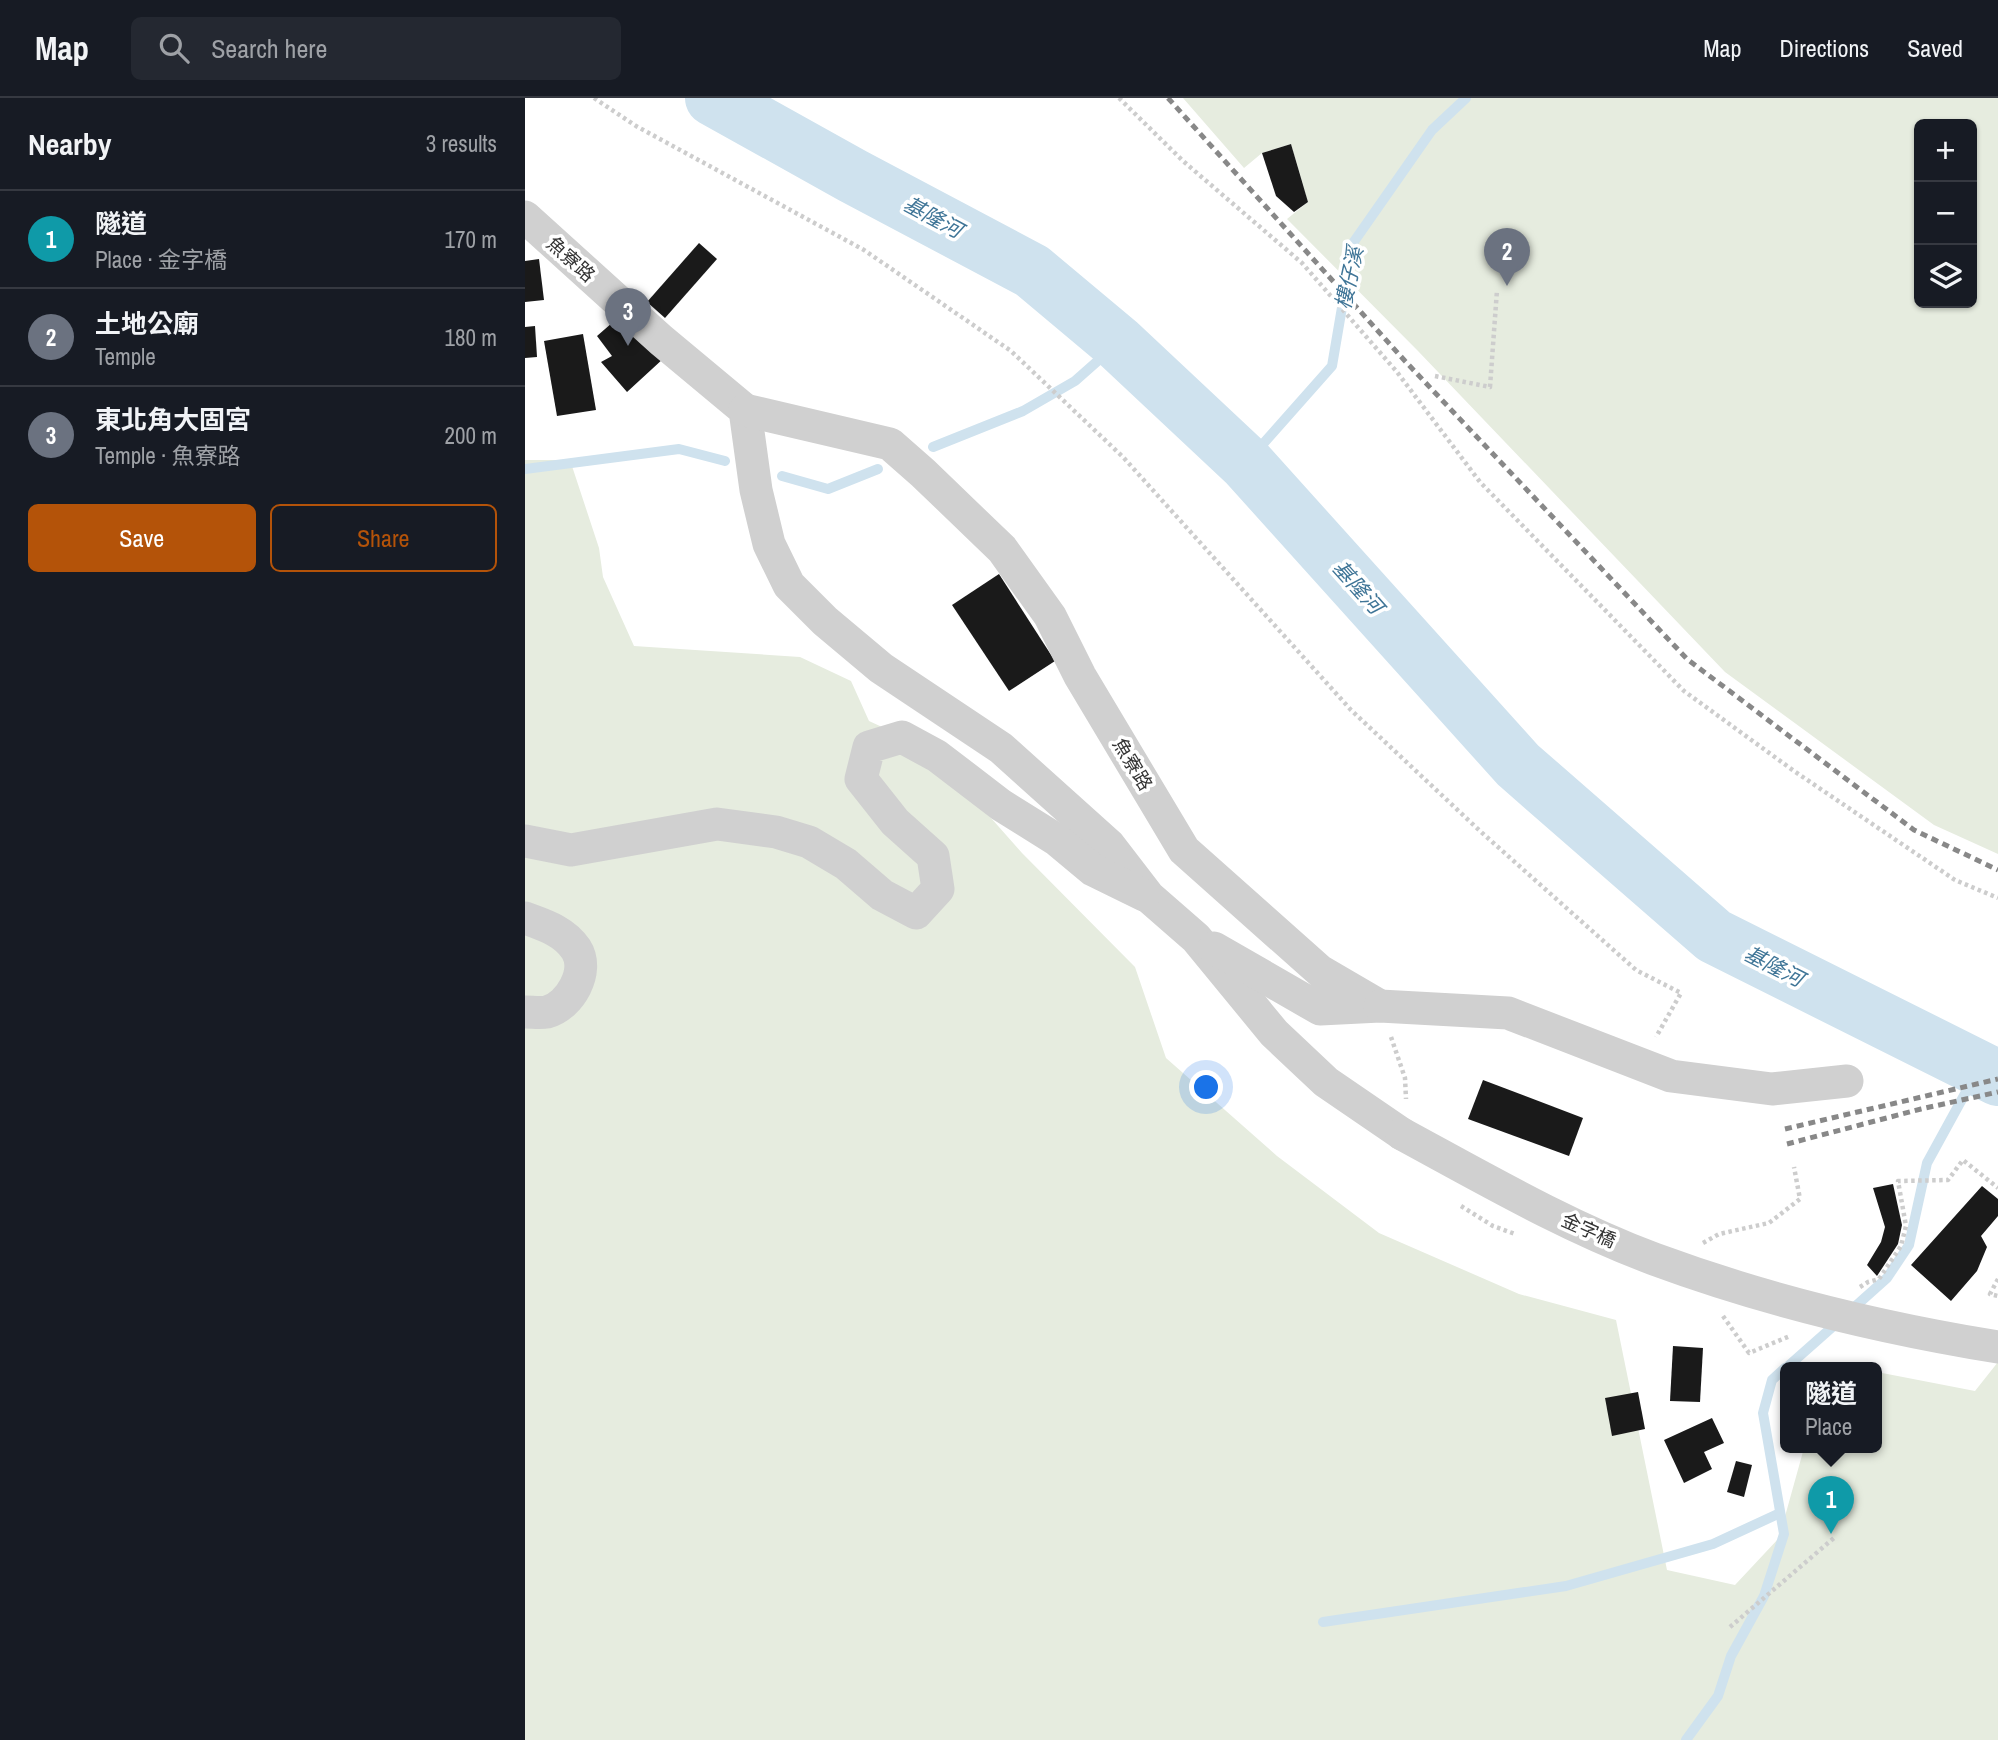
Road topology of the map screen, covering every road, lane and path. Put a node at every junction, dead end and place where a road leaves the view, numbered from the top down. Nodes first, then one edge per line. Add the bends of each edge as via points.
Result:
1 (594, 98) edge
2 (1119, 98) edge
3 (525, 217) edge
4 (1497, 290) dead end
5 (1435, 376) dead end
6 (747, 424) junction
7 (525, 841) edge
8 (1149, 897) junction
9 (1998, 898) edge
10 (525, 918) edge
11 (1196, 938) junction
12 (1380, 1006) junction
13 (525, 1012) edge
14 (1641, 1064) junction
15 (1847, 1081) dead end
16 (1794, 1167) dead end
17 (1898, 1181) dead end
18 (1998, 1188) edge
19 (1698, 1250) dead end
20 (1998, 1279) edge
21 (1998, 1296) edge
22 (1998, 1348) edge
23 (1835, 1536) dead end
24 (1730, 1627) dead end

1 - 14 path via 636,126 864,250 1011,351 1123,457 1351,710 1636,970 1681,993
2 - 9 path via 1302,263 1397,372 1480,482 1684,691 1955,880
3 - 6 street, 魚寮路
4 - 5 path via 1490,387
6 - 8 street via 769,544 789,585 881,668 1001,748 1109,845
6 - 12 street, 魚寮路 via 890,444 923,474 1002,549 1050,616 1080,676 1184,850 1320,971
7 - 8 street via 571,850 717,824 776,832 809,842 846,864 882,895 916,913 938,889 933,856 895,822 861,779 869,747 902,737 937,756 1093,870
8 - 11 street
10 - 13 street via 553,928 577,951 581,974 574,993 548,1012
11 - 12 street via 1320,1009
11 - 22 street, 金字橋, bridge via 1274,1033 1326,1082 1402,1134 1540,1209 1653,1258 1763,1295 1877,1325
12 - 14 street via 1508,1013
14 - 15 street via 1671,1076 1772,1089
16 - 19 path via 1800,1199 1769,1223 1719,1234
17 - 18 path via 1948,1180 1963,1160
20 - 21 path via 1990,1294
23 - 24 path

